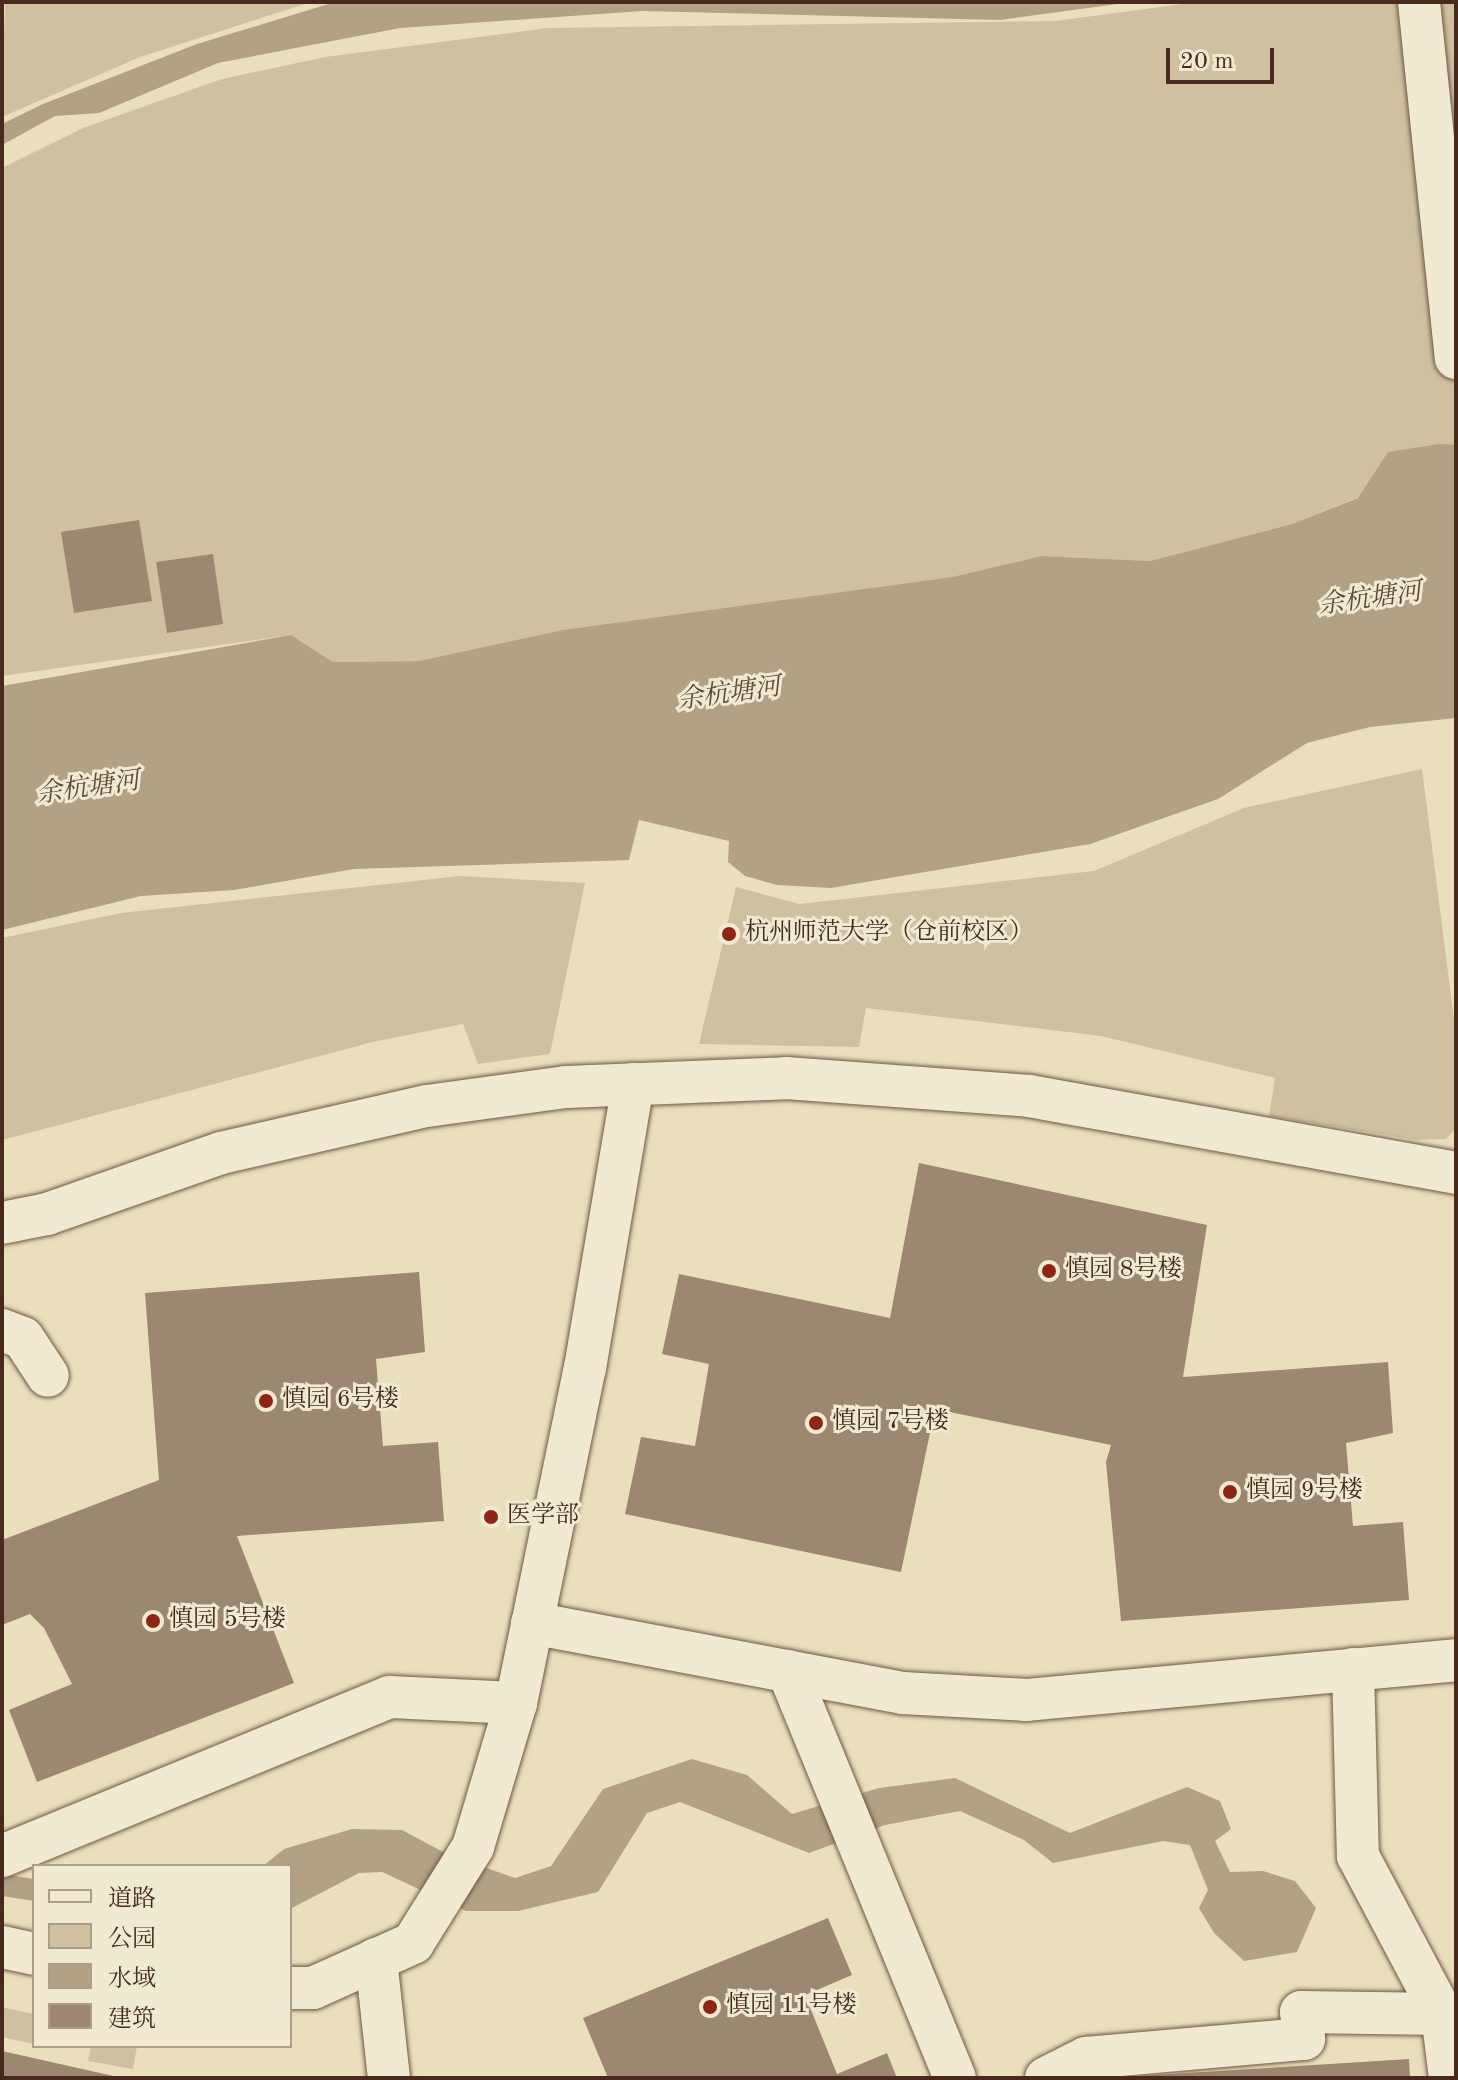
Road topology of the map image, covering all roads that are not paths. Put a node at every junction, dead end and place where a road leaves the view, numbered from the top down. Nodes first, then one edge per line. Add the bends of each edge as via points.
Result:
1 (1419, 2) edge
2 (1456, 358) edge
3 (633, 1084) junction
4 (1456, 1173) edge
5 (2, 1223) edge
6 (2, 1330) edge
7 (48, 1376) dead end
8 (532, 1623) junction
9 (1456, 1660) edge
10 (1353, 1669) junction
11 (788, 1671) junction
12 (516, 1703) junction
13 (2, 1856) edge
14 (2, 1947) edge
15 (32, 1954) edge
16 (376, 1959) junction
17 (292, 1988) edge
18 (1442, 2014) junction
19 (389, 2078) edge
20 (955, 2078) edge
21 (1046, 2078) edge
22 (1450, 2078) edge

1 - 2 street
3 - 4 street via 786,1078 1029,1096
3 - 5 street via 566,1087 412,1109 221,1153 47,1214
3 - 8 street via 585,1368
6 - 7 street via 23,1338
8 - 11 street
8 - 12 street
9 - 10 street
10 - 11 street via 1027,1700 903,1693
10 - 18 street via 1358,1856
11 - 20 street
12 - 13 street via 390,1697
12 - 16 street via 473,1847 413,1943
14 - 15 street
16 - 17 street via 313,1988
16 - 19 street
18 - 21 street via 1301,2012 1304,2039 1086,2058
18 - 22 street

